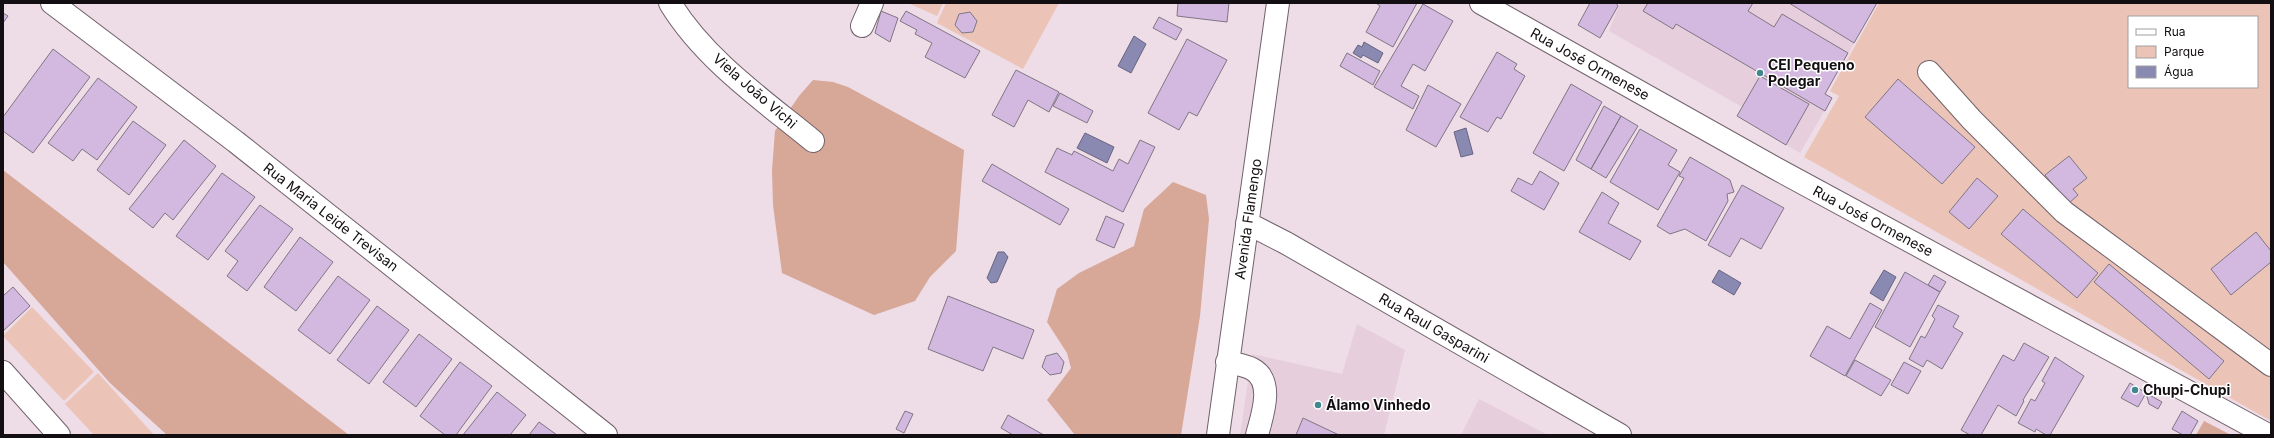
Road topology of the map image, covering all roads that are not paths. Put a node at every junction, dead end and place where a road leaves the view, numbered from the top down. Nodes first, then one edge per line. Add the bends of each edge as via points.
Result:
1 (52, 3) edge
2 (670, 3) edge
3 (872, 3) edge
4 (1278, 3) edge
5 (1481, 3) edge
6 (862, 26) dead end
7 (1930, 72) dead end
8 (813, 141) dead end
9 (1247, 223) junction
10 (1227, 362) junction
11 (2271, 365) edge
12 (3, 372) edge
13 (59, 435) edge
14 (606, 435) edge
15 (1218, 435) edge
16 (1257, 435) edge
17 (1620, 435) edge
18 (2268, 435) edge

1 - 14 street, Rua Maria Leide Trevisan via 236,142
2 - 8 street, Viela João Vichi via 678,17 729,72
3 - 6 street
4 - 9 street, Avenida Flamengo
5 - 18 street, Rua José Ormenese via 1775,168
7 - 11 street via 1972,120 2064,212
9 - 10 street, Avenida Flamengo
9 - 17 street, Rua Raul Gasparini
10 - 15 street, Avenida Flamengo
10 - 16 street via 1252,369 1261,379 1266,397
12 - 13 street

